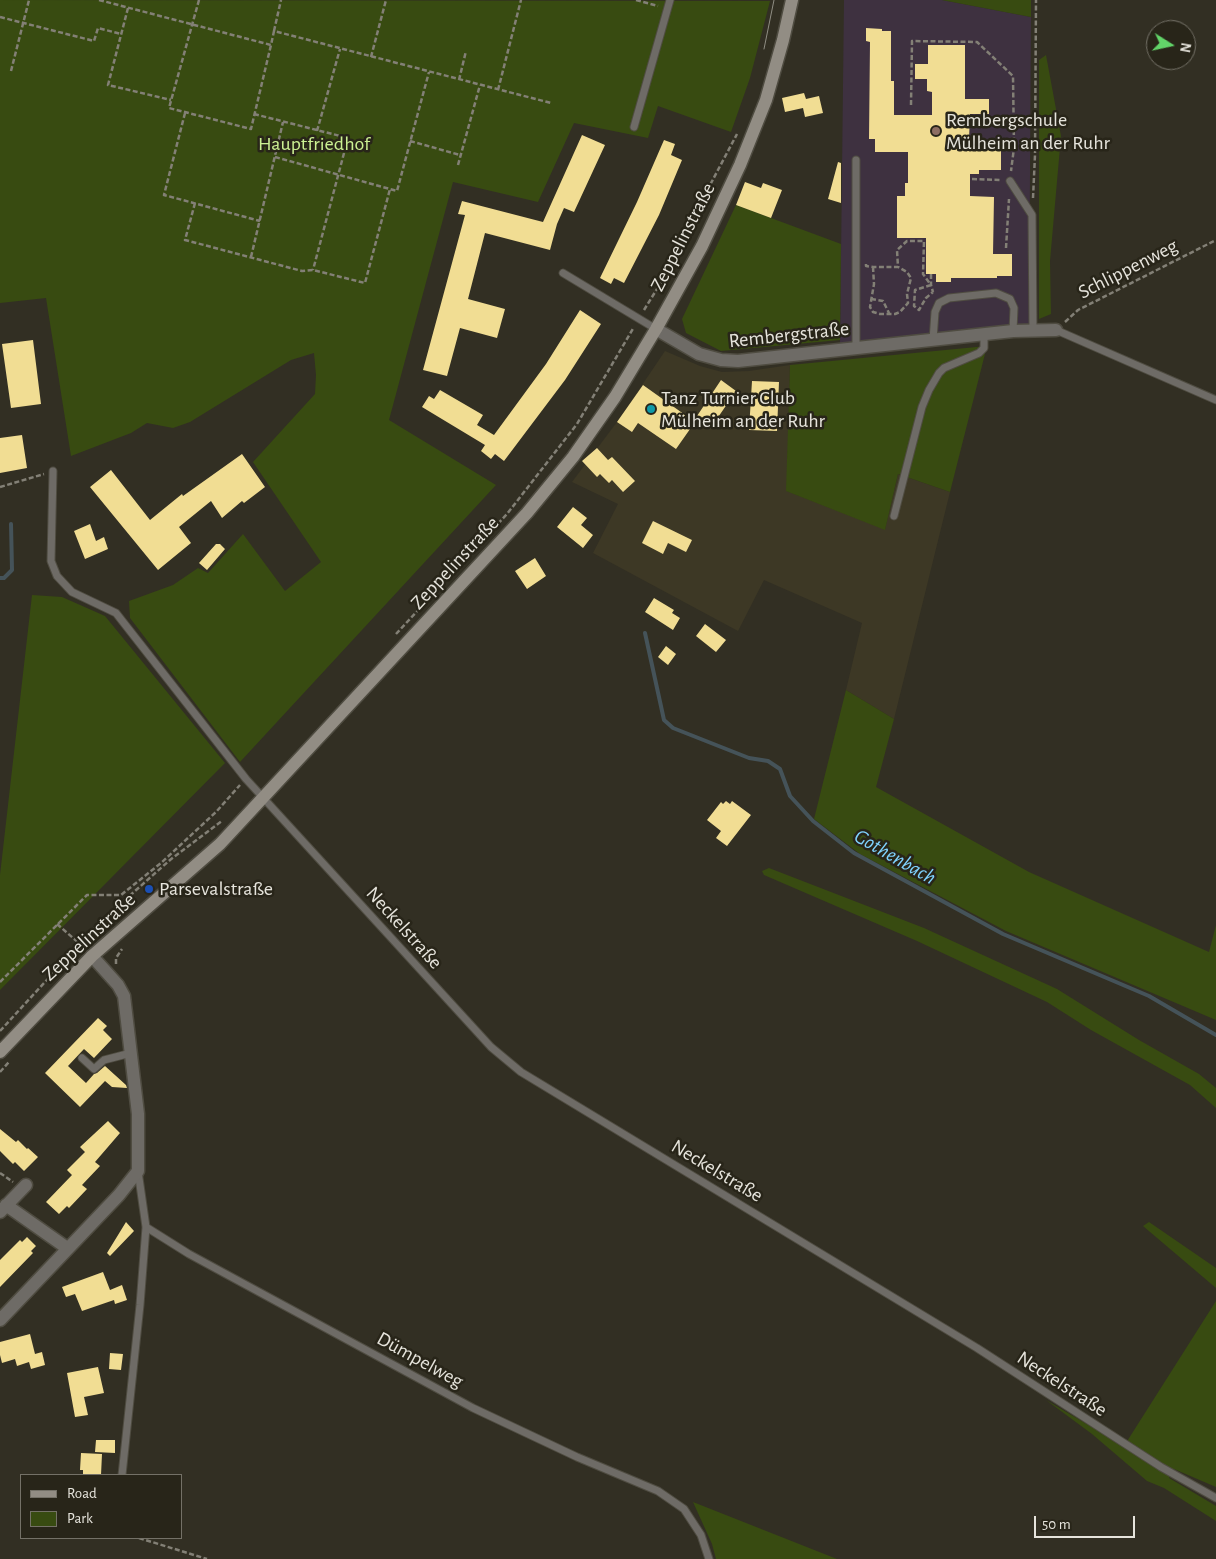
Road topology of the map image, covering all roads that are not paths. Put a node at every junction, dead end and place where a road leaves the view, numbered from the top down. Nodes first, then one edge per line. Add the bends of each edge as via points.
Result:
1 (670, 0) edge
2 (792, 0) edge
3 (634, 127) dead end
4 (856, 160) dead end
5 (1010, 181) road end
6 (563, 273) dead end
7 (656, 329) junction
8 (1056, 330) joint
9 (1013, 331) junction
10 (1032, 331) junction
11 (984, 334) junction
12 (933, 340) junction
13 (856, 347) junction
14 (1216, 400) edge
15 (53, 471) road end
16 (894, 516) dead end
17 (264, 797) junction
18 (92, 956) junction
19 (0, 1052) edge
20 (131, 1053) junction
21 (82, 1058) dead end
22 (138, 1171) junction
23 (26, 1185) dead end
24 (3, 1208) edge
25 (146, 1227) junction
26 (67, 1248) junction
27 (0, 1320) edge
28 (122, 1474) edge
29 (1216, 1498) edge
30 (709, 1559) edge

1 - 3 lane
2 - 7 main road, Zeppelinstraße via 766,100 740,165 702,246
4 - 13 lane
5 - 10 lane via 1032,215
6 - 7 lane
7 - 13 street, Rembergstraße via 699,354 721,360 738,361
7 - 17 main road, Zeppelinstraße via 615,397 573,457 532,506
8 - 10 street, Rembergstraße
8 - 14 lane, Rembergstraße
9 - 10 street, Rembergstraße
9 - 11 street, Rembergstraße
9 - 12 lane via 1014,308 1010,299 996,293 949,298 939,303 935,312
11 - 12 street, Rembergstraße
11 - 16 lane via 984,348 944,368 929,390
12 - 13 street, Rembergstraße
15 - 17 lane, Neckelstraße via 51,561 57,576 72,592 116,613 246,779
17 - 18 main road, Zeppelinstraße via 220,844
17 - 29 lane, Neckelstraße via 491,1047 521,1072 977,1348 1161,1467
18 - 19 main road, Zeppelinstraße
18 - 20 street via 124,996
20 - 21 lane via 104,1060 94,1069
20 - 22 street via 138,1114
22 - 25 lane
22 - 26 street
23 - 24 street
24 - 26 street
25 - 28 lane
25 - 30 lane, Dümpelweg via 189,1254 473,1408 658,1491 684,1509 701,1536
26 - 27 street

